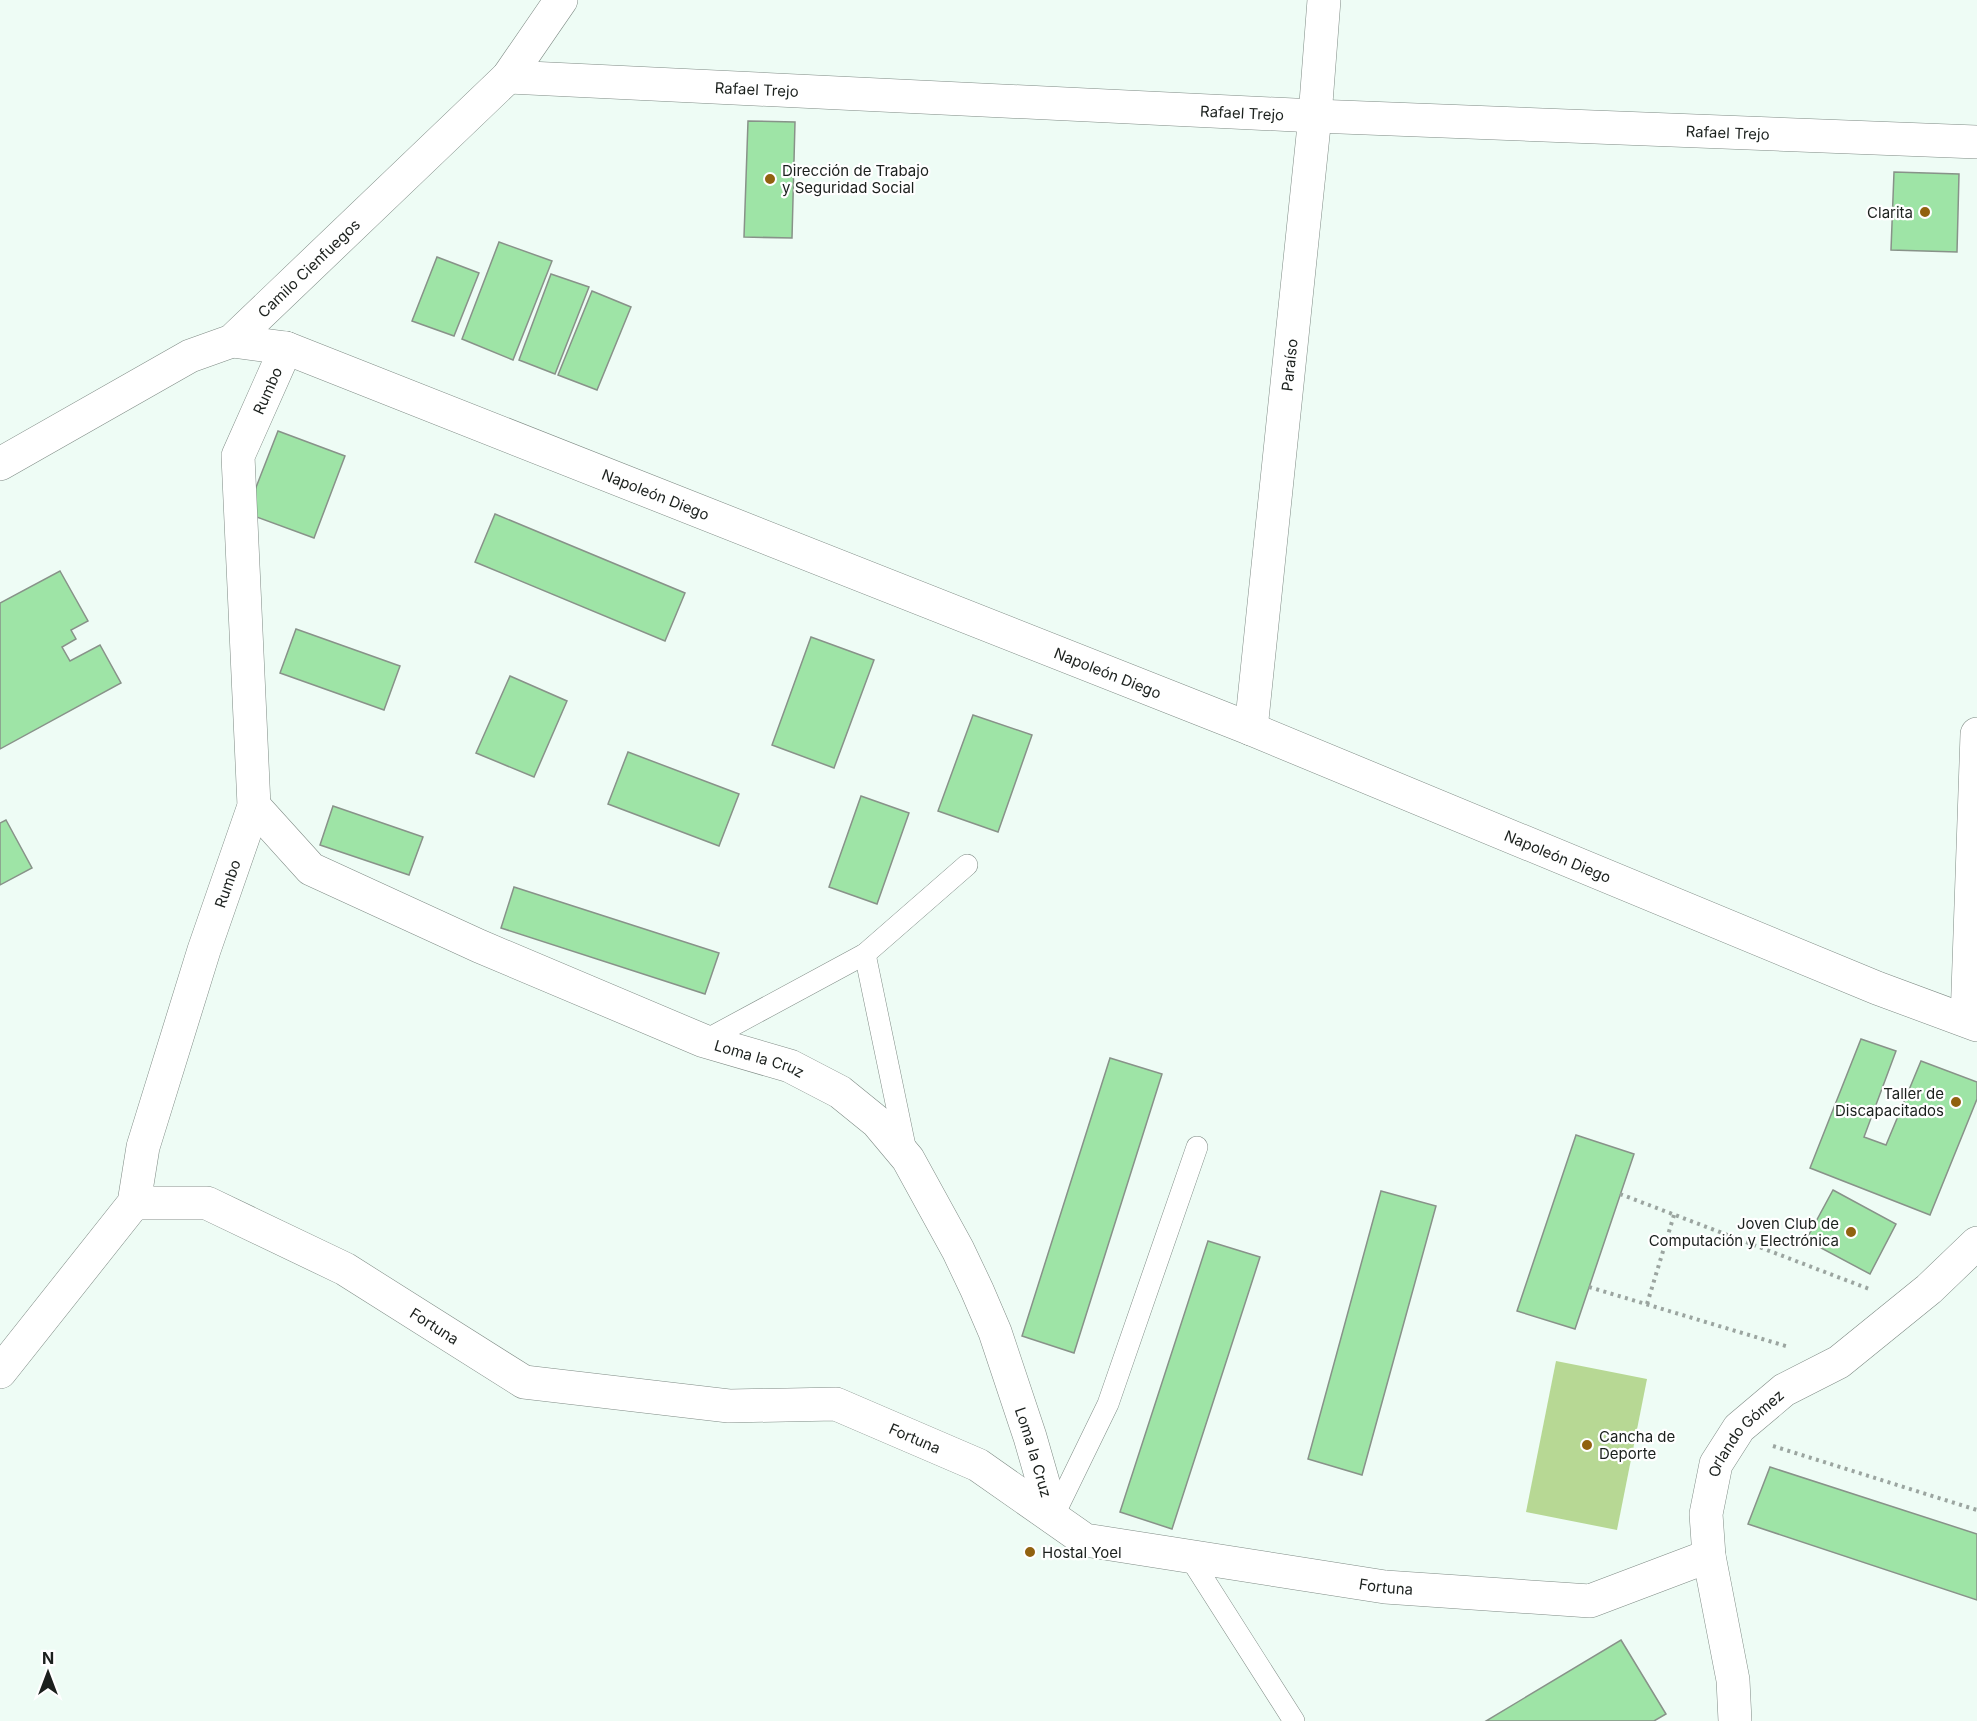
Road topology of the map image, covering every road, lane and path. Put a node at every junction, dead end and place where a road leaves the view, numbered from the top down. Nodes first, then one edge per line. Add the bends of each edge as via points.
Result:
1 (561, 0) edge
2 (1324, 0) edge
3 (508, 77) junction
4 (1316, 116) junction
5 (1977, 142) edge
6 (232, 341) junction
7 (286, 348) junction
8 (0, 464) edge
9 (1251, 729) junction
10 (1977, 734) edge
11 (254, 806) junction
12 (967, 865) dead end
13 (865, 954) junction
14 (1972, 1023) edge
15 (704, 1041) junction
16 (1197, 1147) dead end
17 (908, 1159) junction
18 (1620, 1194) dead end
19 (134, 1203) junction
20 (1674, 1215) junction
21 (1977, 1243) edge
22 (1589, 1287) dead end
23 (1647, 1304) junction
24 (1911, 1304) junction
25 (1839, 1362) junction
26 (0, 1372) edge
27 (1738, 1428) junction
28 (1977, 1510) edge
29 (1053, 1517) junction
30 (1189, 1556) junction
31 (1709, 1556) junction
32 (1294, 1721) edge
33 (1735, 1721) edge

1 - 3 street, Camilo Cienfuegos
2 - 4 street, Paraíso
3 - 4 street, Rafael Trejo
3 - 6 street, Camilo Cienfuegos
4 - 5 street, Rafael Trejo
4 - 9 street, Paraíso
6 - 7 street, Napoleón Diego
6 - 8 street, Camilo Cienfuegos via 190,356
7 - 9 street, Napoleón Diego
7 - 11 street, Rumbo via 238,456
9 - 14 street, Napoleón Diego
10 - 14 street
11 - 15 street, Loma la Cruz via 311,869 479,946
11 - 19 street, Rumbo via 143,1147
12 - 13 lane
13 - 15 lane
13 - 17 lane
15 - 17 street, Loma la Cruz via 790,1066 840,1092 877,1122
16 - 29 lane via 1108,1404
17 - 29 street, Loma la Cruz via 958,1250 995,1332
18 - 20 path
19 - 26 street, Rumbo
19 - 29 street, Fortuna via 207,1203 345,1269 524,1382 729,1406 836,1404 978,1465
20 - 23 path
20 - 24 path
21 - 24 street, Orlando Gómez
22 - 23 path
23 - 25 path
24 - 25 street, Orlando Gómez
25 - 27 street, Orlando Gómez via 1784,1390
27 - 28 path via 1754,1440
27 - 31 street, Orlando Gómez via 1716,1464 1706,1514
29 - 30 street, Fortuna via 1086,1540
30 - 31 street, Fortuna via 1385,1587 1590,1601
30 - 32 lane
31 - 33 street, Orlando Gómez via 1733,1680

